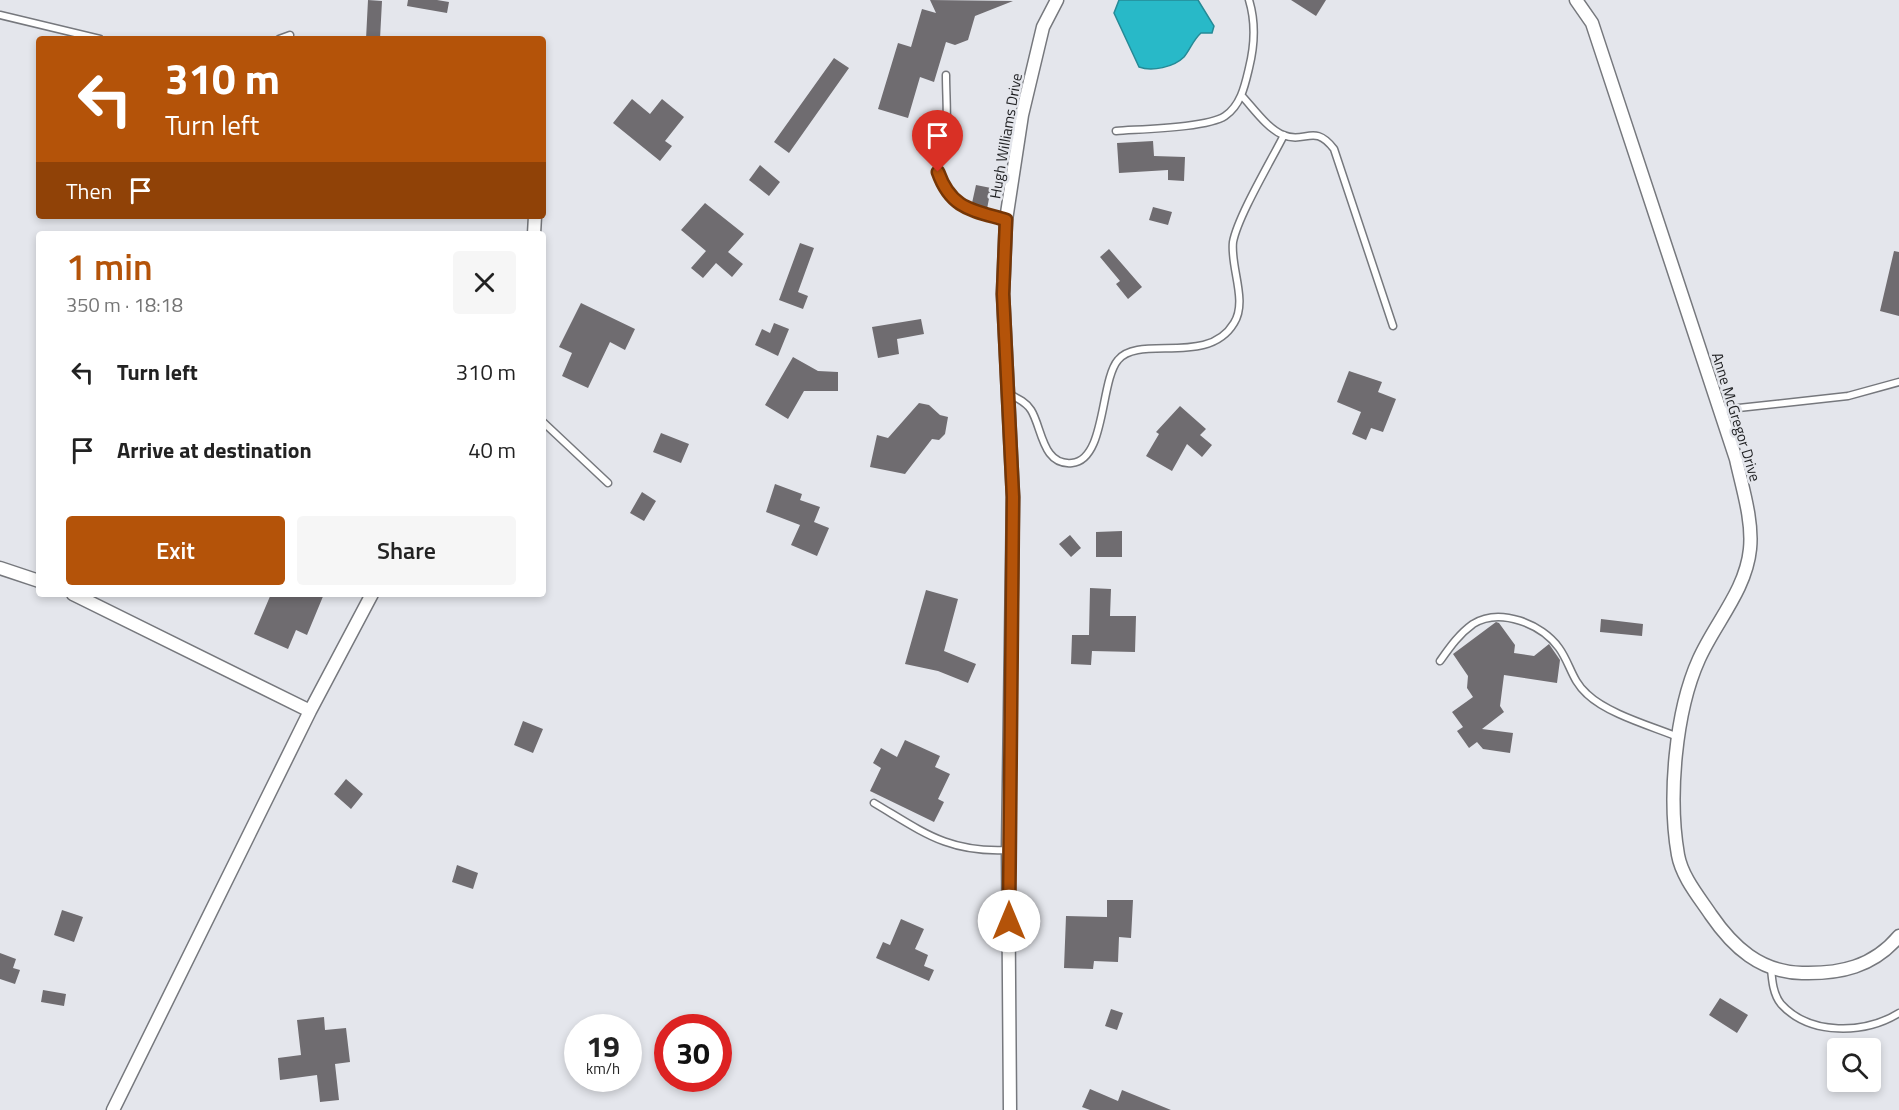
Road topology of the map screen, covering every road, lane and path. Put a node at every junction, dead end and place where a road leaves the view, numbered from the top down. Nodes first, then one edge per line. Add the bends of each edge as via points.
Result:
1 (1057, 0) edge
2 (1249, 0) edge
3 (1576, 0) edge
4 (0, 15) edge
5 (291, 35) dead end
6 (88, 36) edge
7 (288, 36) edge
8 (946, 75) dead end
9 (1242, 96) junction
10 (1116, 130) dead end
11 (1284, 135) junction
12 (1006, 220) junction
13 (1393, 326) dead end
14 (1899, 382) edge
15 (1008, 393) junction
16 (1720, 410) junction
17 (546, 425) edge
18 (608, 483) dead end
19 (0, 568) edge
20 (36, 580) edge
21 (79, 597) edge
22 (370, 597) edge
23 (1440, 661) dead end
24 (310, 711) junction
25 (1678, 738) junction
26 (874, 803) dead end
27 (1008, 850) junction
28 (1899, 936) edge
29 (1771, 968) junction
30 (1899, 1013) edge
31 (113, 1110) edge
32 (1010, 1110) edge

1 - 12 street, Hugh Williams Drive via 1043,27 1022,115
2 - 9 lane via 1255,21 1252,56
3 - 16 street, Anne McGregor Drive via 1592,23
4 - 6 lane
5 - 7 lane
8 - 12 lane via 946,136 938,160 944,189 953,201 968,209
9 - 10 lane via 1225,116 1204,123
9 - 11 lane via 1273,129
11 - 13 lane via 1315,134 1325,138 1334,149
11 - 15 lane via 1233,243 1239,314 1233,326 1215,341 1192,347 1129,351 1118,358 1111,370 1096,440 1081,461 1070,464 1055,459 1043,444 1031,410
12 - 15 street, Hugh Williams Drive via 1003,294
14 - 16 lane via 1848,396
15 - 27 street, Hugh Williams Drive via 1013,497
16 - 25 street, Anne McGregor Drive via 1748,513 1750,549 1736,592 1700,658 1684,698
17 - 18 lane
19 - 20 street
21 - 24 street
22 - 24 street
23 - 25 lane via 1456,638 1475,622 1500,617 1528,623 1559,648 1576,684 1588,696
24 - 31 street
25 - 29 street, Anne McGregor Drive via 1674,809 1678,857 1694,891 1726,937 1743,954
26 - 27 lane via 960,849
27 - 32 street, Hugh Williams Drive
28 - 29 street, Anne McGregor Drive via 1888,949 1849,971 1800,973
29 - 30 lane via 1773,989 1781,1004 1807,1021 1835,1028 1865,1027

